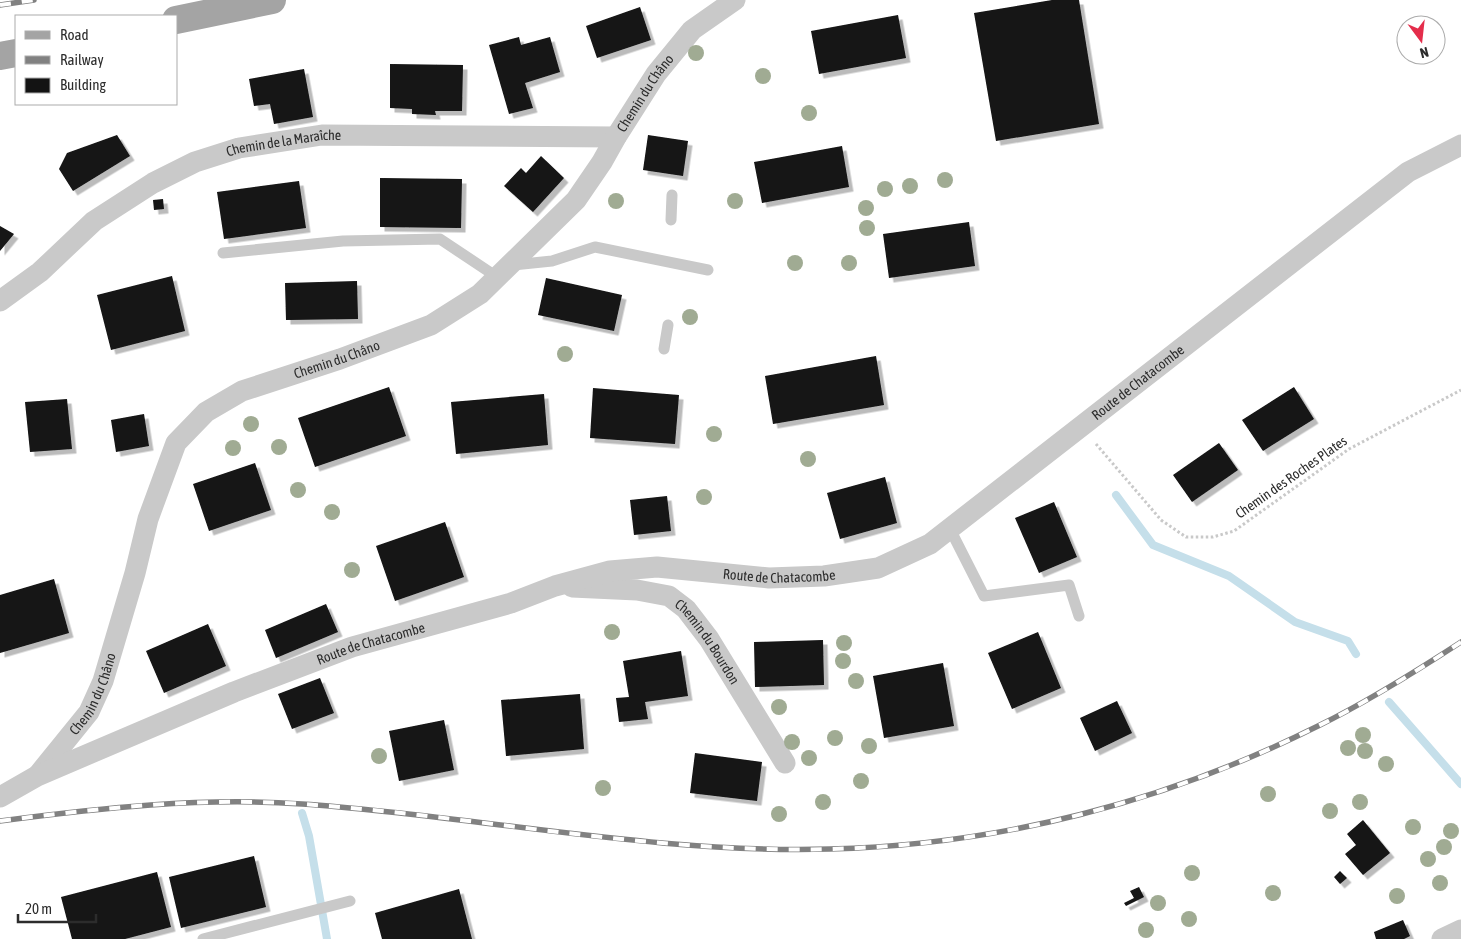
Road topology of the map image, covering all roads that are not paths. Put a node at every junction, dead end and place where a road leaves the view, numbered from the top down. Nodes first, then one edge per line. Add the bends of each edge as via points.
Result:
1 (272, 0) edge
2 (734, 0) edge
3 (178, 20) edge
4 (15, 53) edge
5 (0, 56) edge
6 (616, 137) junction
7 (1461, 144) edge
8 (672, 195) dead end
9 (671, 220) dead end
10 (223, 253) dead end
11 (708, 270) dead end
12 (503, 271) junction
13 (0, 301) edge
14 (668, 325) dead end
15 (664, 349) dead end
16 (950, 529) junction
17 (555, 586) junction
18 (1078, 616) dead end
19 (785, 763) dead end
20 (37, 776) junction
21 (0, 797) edge
22 (350, 901) dead end
23 (1461, 930) edge
24 (203, 939) edge
25 (1442, 939) edge

1 - 3 main road
2 - 6 street, Chemin du Châno via 692,30 656,74
4 - 5 main road
6 - 12 street, Chemin du Châno via 576,200
6 - 13 street, Chemin de la Maraîche via 322,135 239,148 195,162 153,183 94,221 40,272
7 - 16 street, Route de Chatacombe via 1408,172
8 - 9 lane
10 - 12 lane via 343,241 440,239
11 - 12 lane via 595,247 552,261
12 - 20 street, Chemin du Châno via 480,294 431,325 242,391 206,412 176,443 148,519 103,681 89,712
14 - 15 lane
16 - 17 street, Route de Chatacombe via 930,544 878,568 824,576 769,578 657,567 610,571
16 - 18 lane via 984,596 1069,584
17 - 19 street, Chemin du Bourdon via 637,590 675,600 709,639
17 - 20 street, Route de Chatacombe via 511,603 352,647 234,692
20 - 21 street, Route de Chatacombe
22 - 24 lane
23 - 25 street

